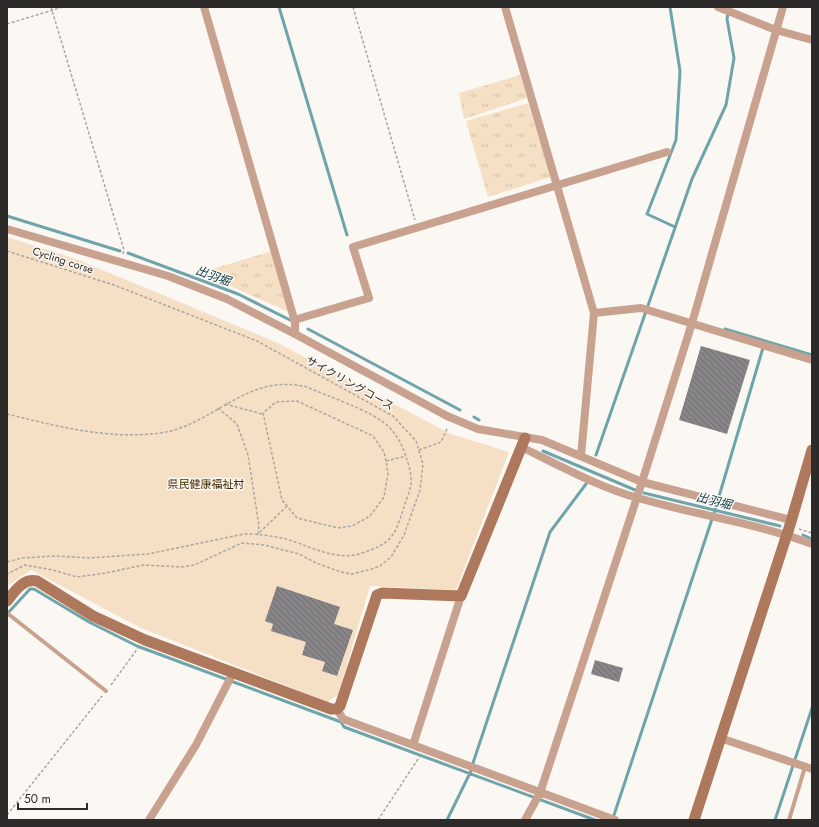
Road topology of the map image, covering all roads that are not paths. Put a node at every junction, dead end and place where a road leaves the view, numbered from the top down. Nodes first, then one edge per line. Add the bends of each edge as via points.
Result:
1 (204, 7) edge
2 (505, 7) edge
3 (783, 7) edge
4 (723, 8) edge
5 (776, 30) junction
6 (812, 40) edge
7 (667, 152) dead end
8 (557, 185) junction
9 (7, 229) edge
10 (594, 313) junction
11 (294, 320) junction
12 (692, 323) junction
13 (295, 334) junction
14 (812, 360) edge
15 (523, 442) junction
16 (812, 450) edge
17 (581, 456) junction
18 (642, 482) junction
19 (637, 498) junction
20 (789, 527) junction
21 (812, 544) edge
22 (460, 596) junction
23 (7, 601) edge
24 (7, 613) edge
25 (233, 672) junction
26 (106, 691) road end
27 (337, 709) junction
28 (720, 738) junction
29 (413, 745) junction
30 (809, 768) edge
31 (540, 793) junction
32 (149, 820) edge
33 (525, 820) edge
34 (615, 820) edge
35 (694, 820) edge
36 (789, 820) edge

1 - 11 street
2 - 8 street
3 - 5 street
4 - 5 street
5 - 6 street
5 - 12 street
7 - 8 street
8 - 10 street
8 - 11 street via 353,247 370,298
9 - 13 street via 168,276 227,299
10 - 12 street via 641,308
10 - 17 street
11 - 13 street
12 - 14 street
12 - 18 street
13 - 15 street via 454,418
15 - 17 street via 552,443
15 - 19 street via 610,488
15 - 22 street
16 - 20 street
17 - 18 street
18 - 19 street
18 - 20 street
19 - 20 street
19 - 31 street
20 - 21 street
20 - 28 street
22 - 27 street via 377,595
22 - 29 street
23 - 25 street via 24,582 37,581 93,616 145,640
24 - 26 lane
25 - 27 street via 331,709
25 - 32 street via 196,745
27 - 29 street via 343,719
28 - 30 street
28 - 35 street
29 - 31 street
30 - 36 lane
31 - 33 street
31 - 34 street

